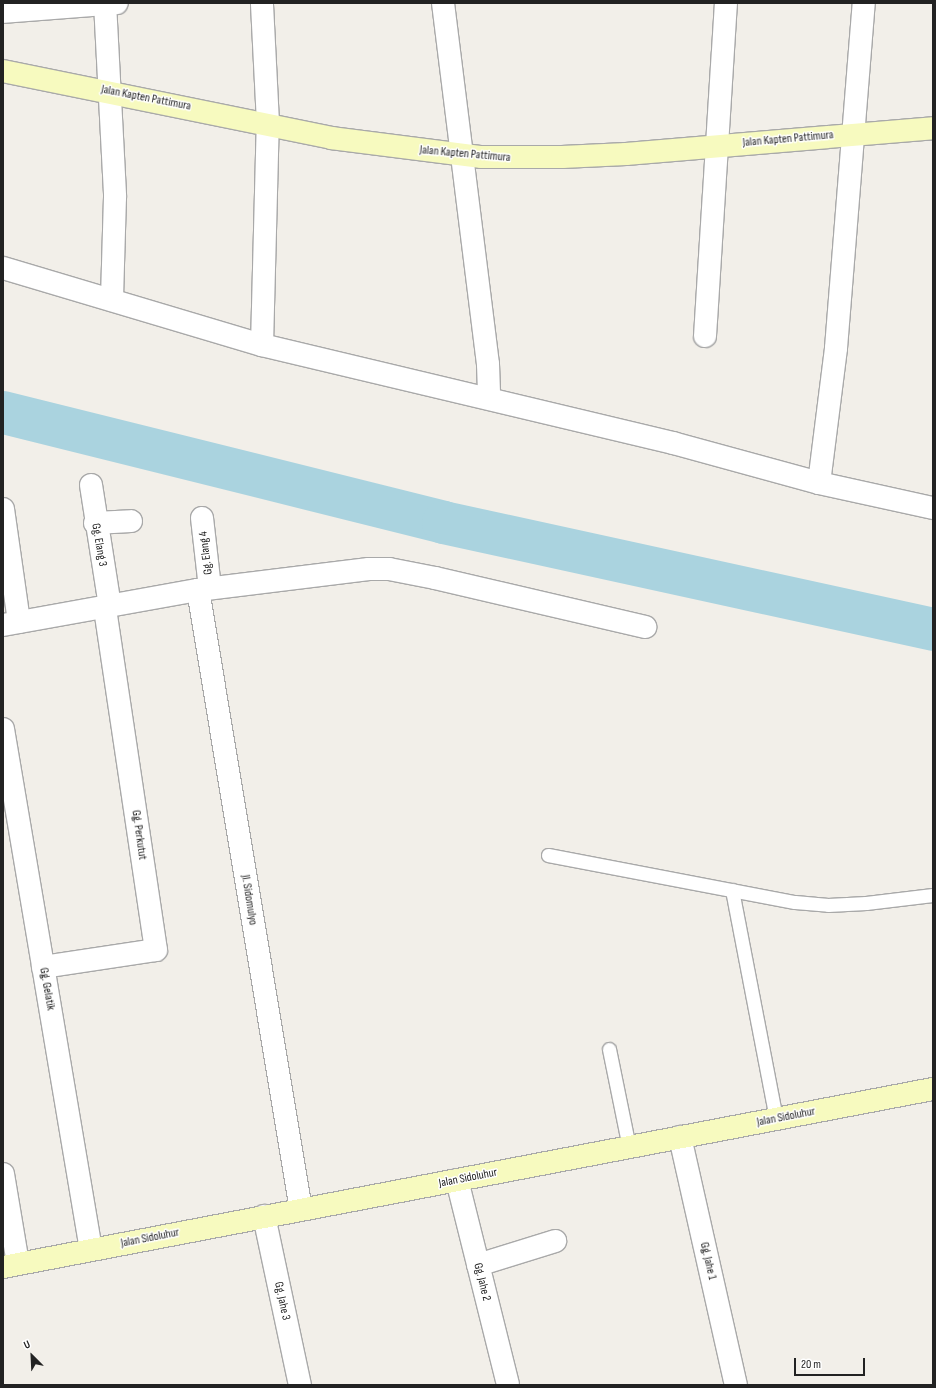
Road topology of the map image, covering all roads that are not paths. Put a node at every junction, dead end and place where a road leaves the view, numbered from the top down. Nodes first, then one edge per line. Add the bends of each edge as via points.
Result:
1 (109, 3) edge
2 (262, 3) edge
3 (442, 3) edge
4 (726, 3) edge
5 (864, 3) edge
6 (3, 12) edge
7 (3, 70) edge
8 (109, 91) junction
9 (268, 123) junction
10 (933, 128) edge
11 (852, 134) junction
12 (717, 146) junction
13 (462, 154) junction
14 (3, 268) edge
15 (112, 300) junction
16 (705, 336) dead end
17 (262, 345) junction
18 (489, 397) junction
19 (819, 483) junction
20 (91, 485) dead end
21 (933, 508) edge
22 (3, 509) edge
23 (202, 518) dead end
24 (131, 521) dead end
25 (95, 523) junction
26 (204, 589) junction
27 (107, 607) junction
28 (11, 624) edge
29 (645, 627) dead end
30 (3, 729) edge
31 (548, 856) dead end
32 (732, 890) junction
33 (933, 895) edge
34 (43, 967) junction
35 (609, 1049) dead end
36 (933, 1089) edge
37 (776, 1119) junction
38 (680, 1137) junction
39 (629, 1147) junction
40 (3, 1174) edge
41 (457, 1180) junction
42 (301, 1210) junction
43 (264, 1216) junction
44 (555, 1241) dead end
45 (91, 1250) junction
46 (10, 1265) edge
47 (478, 1265) junction
48 (300, 1385) edge
49 (508, 1385) edge
50 (736, 1385) edge

1 - 6 street
1 - 8 street
2 - 9 street
3 - 13 street
4 - 12 street
5 - 11 street
7 - 8 main road, Jalan Kapten Pattimura
8 - 9 main road, Jalan Kapten Pattimura
8 - 15 street via 115,197
9 - 13 main road, Jalan Kapten Pattimura via 331,138
9 - 17 street
10 - 11 main road, Jalan Kapten Pattimura
11 - 12 main road, Jalan Kapten Pattimura
11 - 19 street via 836,348
12 - 13 main road, Jalan Kapten Pattimura via 562,157 482,157
12 - 16 street
13 - 18 street via 488,364
14 - 15 street
15 - 17 street
17 - 18 street
18 - 19 street
19 - 21 street
20 - 25 street, Gg. Elang 3
22 - 28 street
23 - 26 street, Gg. Elang 4
24 - 25 street
25 - 27 street, Gg. Elang 3
26 - 27 street
26 - 29 street via 369,569 389,569
26 - 42 street, Jl. Sidomulyo
27 - 28 street
27 - 34 street, Gg. Perkutut via 156,950
30 - 34 street, Gg. Gelatik
31 - 32 lane
32 - 33 lane via 795,902 828,905
32 - 37 lane
34 - 45 street, Gg. Gelatik
35 - 39 lane
36 - 37 main road, Jalan Sidoluhur
37 - 38 main road, Jalan Sidoluhur
38 - 39 main road, Jalan Sidoluhur
38 - 50 street, Gg. Jahe 1
39 - 41 main road, Jalan Sidoluhur
40 - 46 street
41 - 42 main road, Jalan Sidoluhur
41 - 47 street, Gg. Jahe 2
42 - 43 main road, Jalan Sidoluhur
43 - 45 main road, Jalan Sidoluhur
43 - 48 street, Gg. Jahe 3
44 - 47 street
45 - 46 main road, Jalan Sidoluhur
47 - 49 street, Gg. Jahe 2

